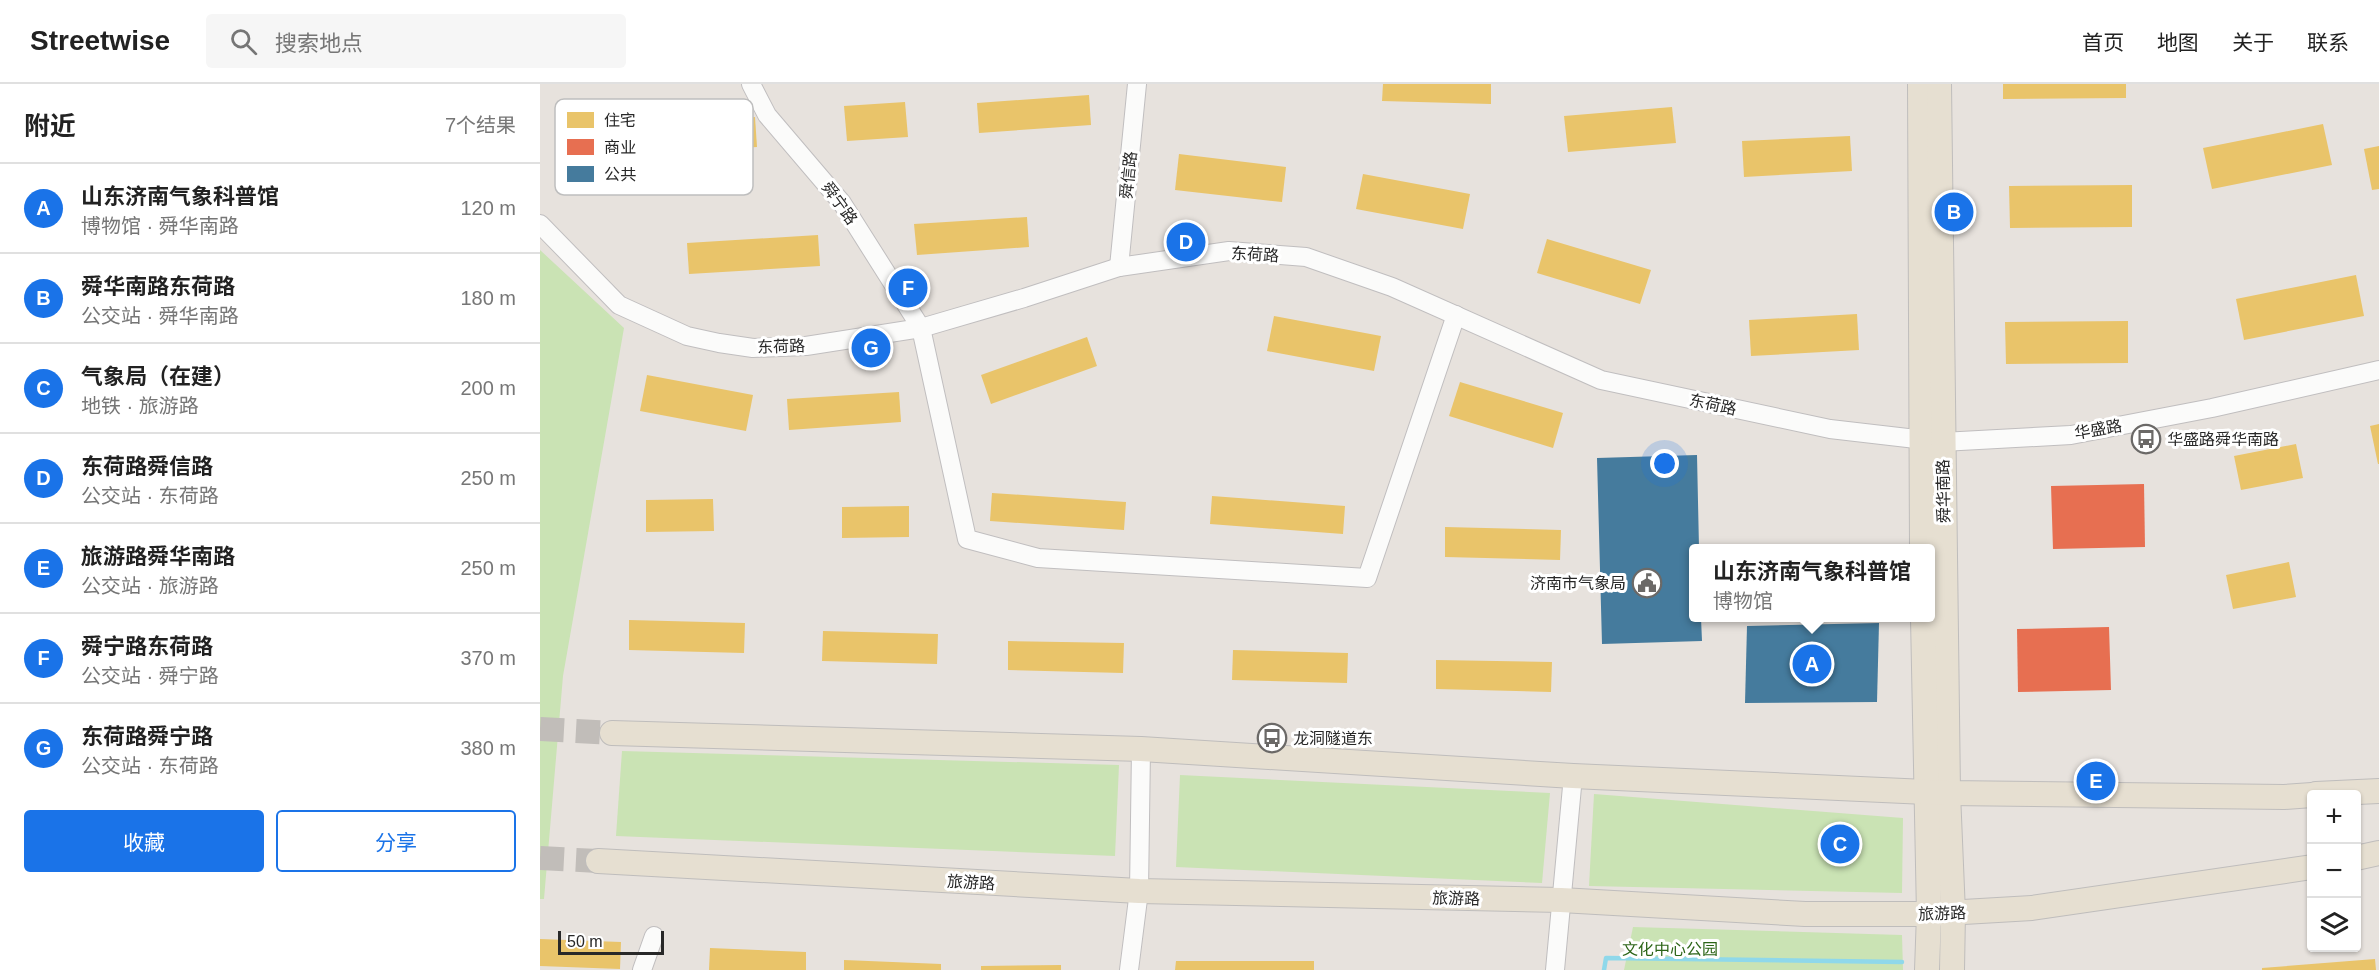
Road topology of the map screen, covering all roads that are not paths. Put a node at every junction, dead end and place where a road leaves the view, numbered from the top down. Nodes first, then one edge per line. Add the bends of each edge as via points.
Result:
1 (751, 84) edge
2 (1137, 84) edge
3 (1920, 84) edge
4 (1939, 84) edge
5 (540, 224) edge
6 (1119, 267) junction
7 (1456, 315) junction
8 (921, 328) junction
9 (2379, 370) edge
10 (1931, 441) junction
11 (1922, 544) edge
12 (1933, 544) edge
13 (1923, 622) edge
14 (1934, 622) edge
15 (612, 733) tunnel mouth
16 (1141, 749) junction
17 (1573, 776) junction
18 (2379, 790) edge
19 (2361, 791) edge
20 (1937, 792) junction
21 (2307, 795) edge
22 (2379, 853) edge
23 (2361, 857) edge
24 (598, 861) tunnel mouth
25 (2307, 868) edge
26 (1139, 891) junction
27 (1561, 900) junction
28 (1953, 913) junction
29 (1929, 915) junction
30 (654, 936) dead end
31 (642, 970) edge
32 (1129, 970) edge
33 (1555, 970) edge
34 (1927, 970) edge
35 (1952, 970) edge

1 - 8 street, 舜宁路 via 767,115 842,202
2 - 6 street, 舜信路
3 - 10 main road, 舜华南路
4 - 10 main road, 舜华南路
5 - 8 street, 东荷路 via 619,305 687,336 753,348 806,346
6 - 7 street, 东荷路 via 1229,251 1306,257 1392,287
6 - 8 street, 东荷路
7 - 8 street via 1367,578 1038,558 966,539
7 - 10 street, 东荷路 via 1601,380 1830,429
9 - 10 street, 华盛路 via 2071,435
10 - 11 main road, 舜华南路
10 - 12 main road, 舜华南路
13 - 20 main road, 舜华南路
14 - 20 main road, 舜华南路
15 - 16 main road
16 - 17 main road
16 - 26 street
17 - 20 main road
17 - 27 street
18 - 19 main road
20 - 21 main road
20 - 28 main road, 舜华南路
20 - 29 main road, 舜华南路
22 - 23 main road
24 - 26 main road, 旅游路
25 - 28 main road, 旅游路 via 2032,908
26 - 27 main road, 旅游路
26 - 32 street
27 - 29 main road, 旅游路 via 1805,914
27 - 33 street
28 - 29 main road, 旅游路
28 - 35 main road, 舜华南路
29 - 34 main road, 舜华南路
30 - 31 street

